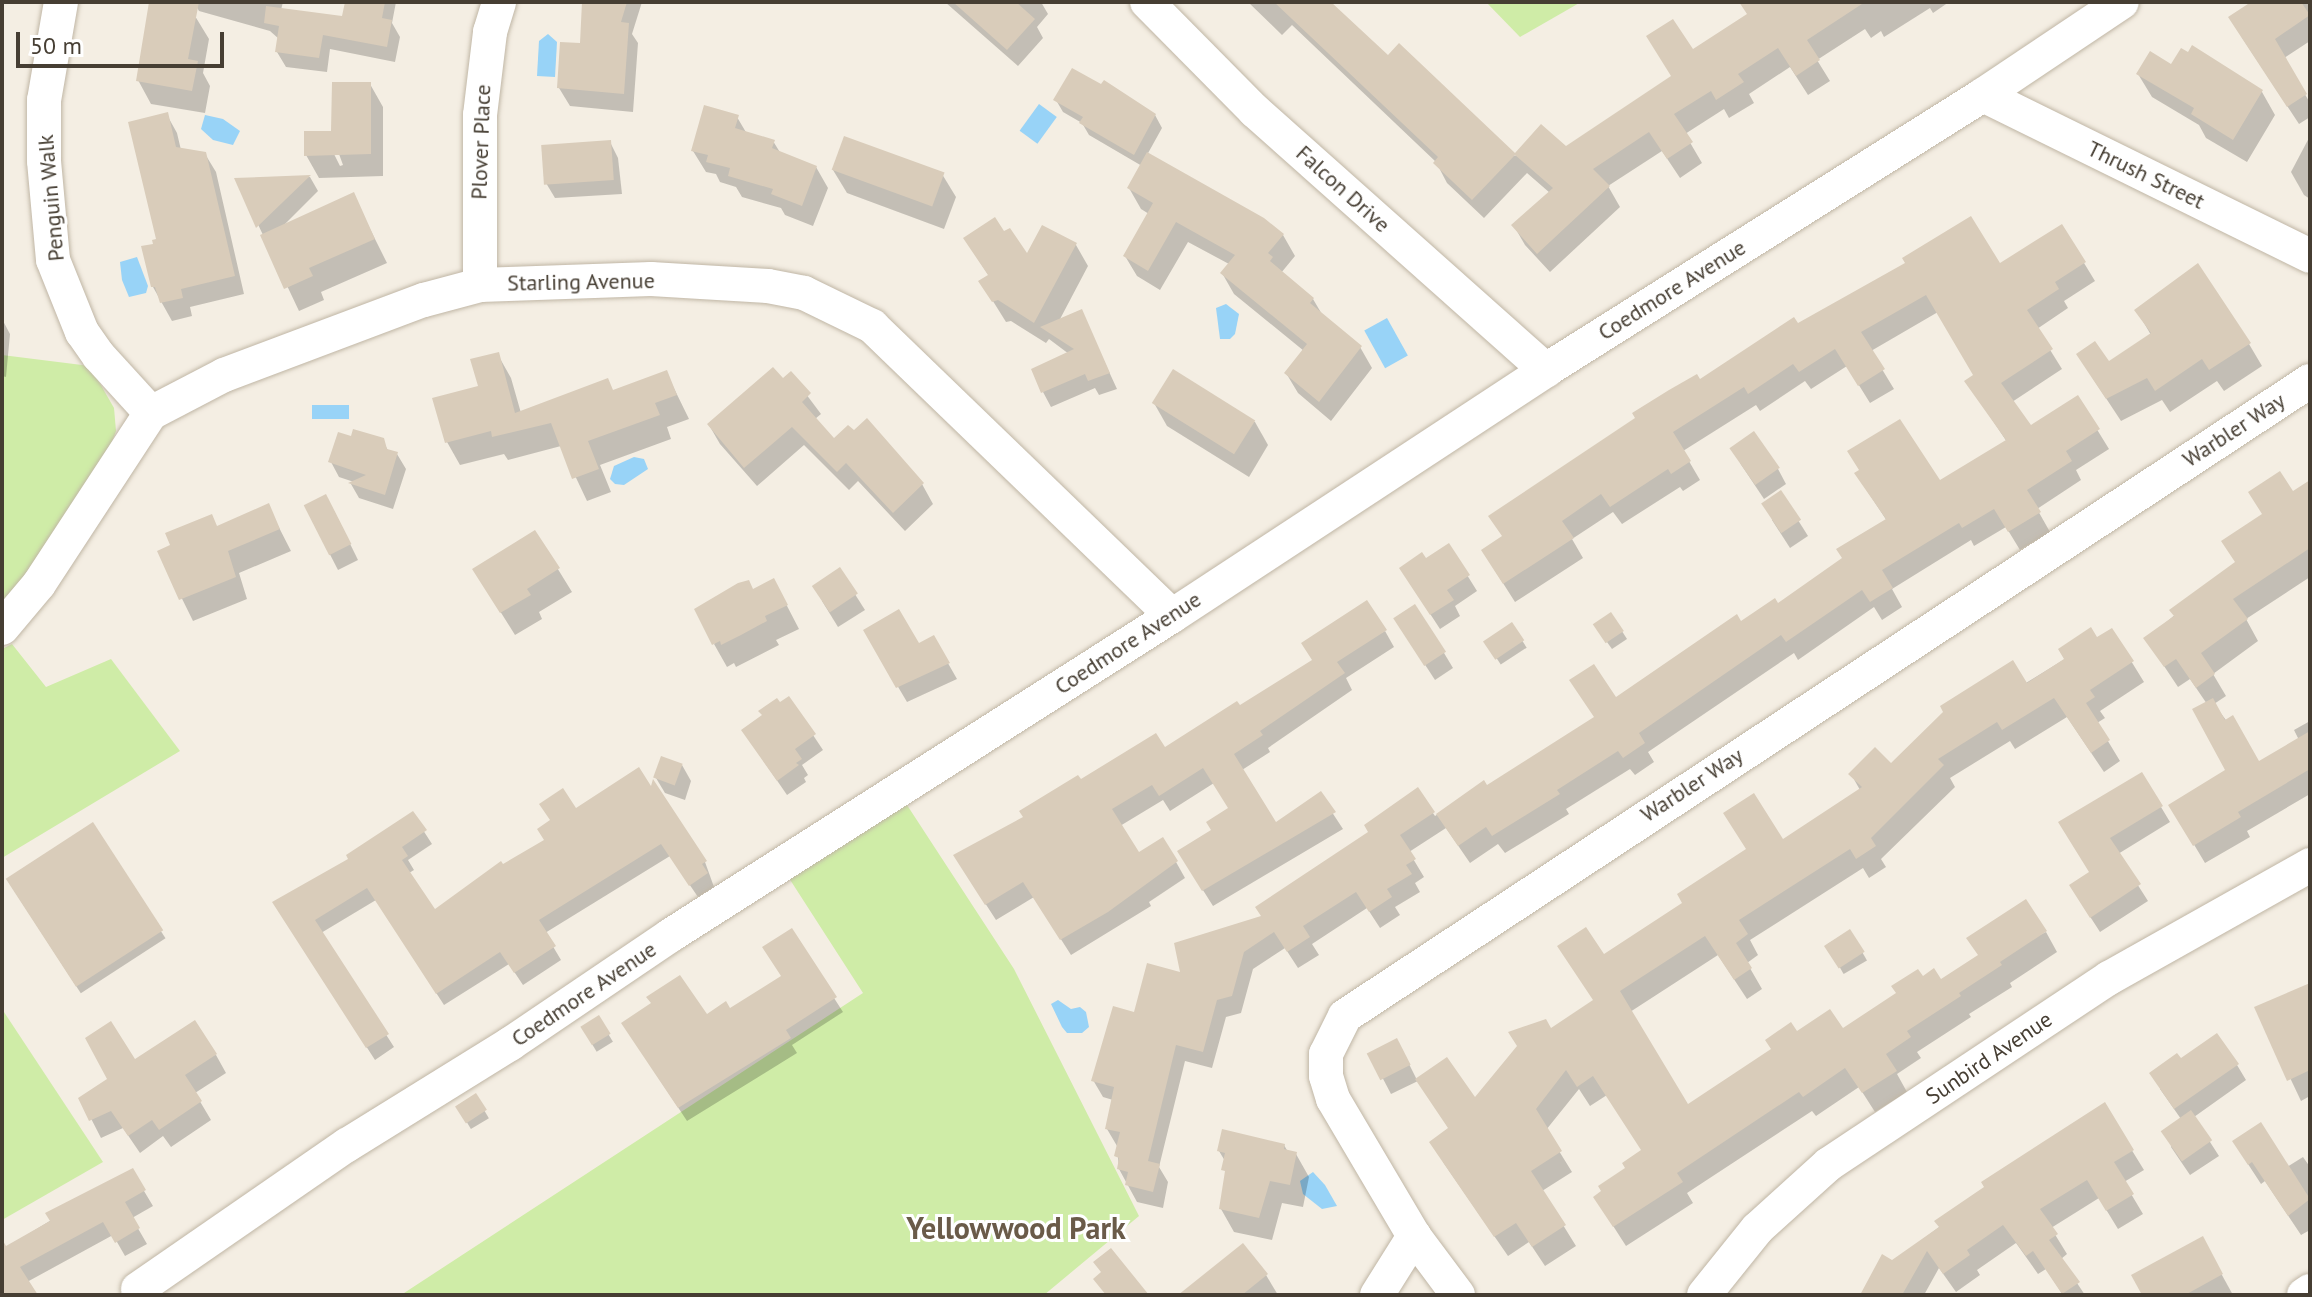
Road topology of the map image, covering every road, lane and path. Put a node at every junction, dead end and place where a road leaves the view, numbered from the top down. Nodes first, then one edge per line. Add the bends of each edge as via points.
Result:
1 (61, 2) edge
2 (499, 2) edge
3 (1147, 2) edge
4 (2122, 2) edge
5 (1983, 95) junction
6 (2310, 256) edge
7 (480, 285) junction
8 (1546, 370) junction
9 (2310, 381) edge
10 (151, 413) junction
11 (1172, 616) junction
12 (2, 628) edge
13 (2310, 865) edge
14 (1414, 1236) junction
15 (138, 1289) dead end
16 (2310, 1291) edge
17 (1377, 1295) edge
18 (1458, 1295) edge
19 (1704, 1295) edge
20 (2304, 1295) edge

1 - 10 street, Penguin Walk via 44,100 53,260 82,332
2 - 7 street, Plover Place via 480,115
3 - 8 street, Falcon Drive via 1255,111
4 - 5 street, Coedmore Avenue
5 - 6 street, Thrush Street
5 - 8 street, Coedmore Avenue
7 - 10 street, Starling Avenue via 424,300 224,375
7 - 11 street, Starling Avenue via 651,279 768,286 833,305 872,326
8 - 11 street, Coedmore Avenue
9 - 14 street, Warbler Way via 1345,1016 1326,1054 1333,1099
10 - 12 street, Starling Avenue via 39,584
11 - 15 street, Coedmore Avenue via 347,1145
13 - 19 street, Sunbird Avenue via 2109,978 1829,1164 1757,1229
14 - 17 street
14 - 18 street, Warbler Way
16 - 20 street

